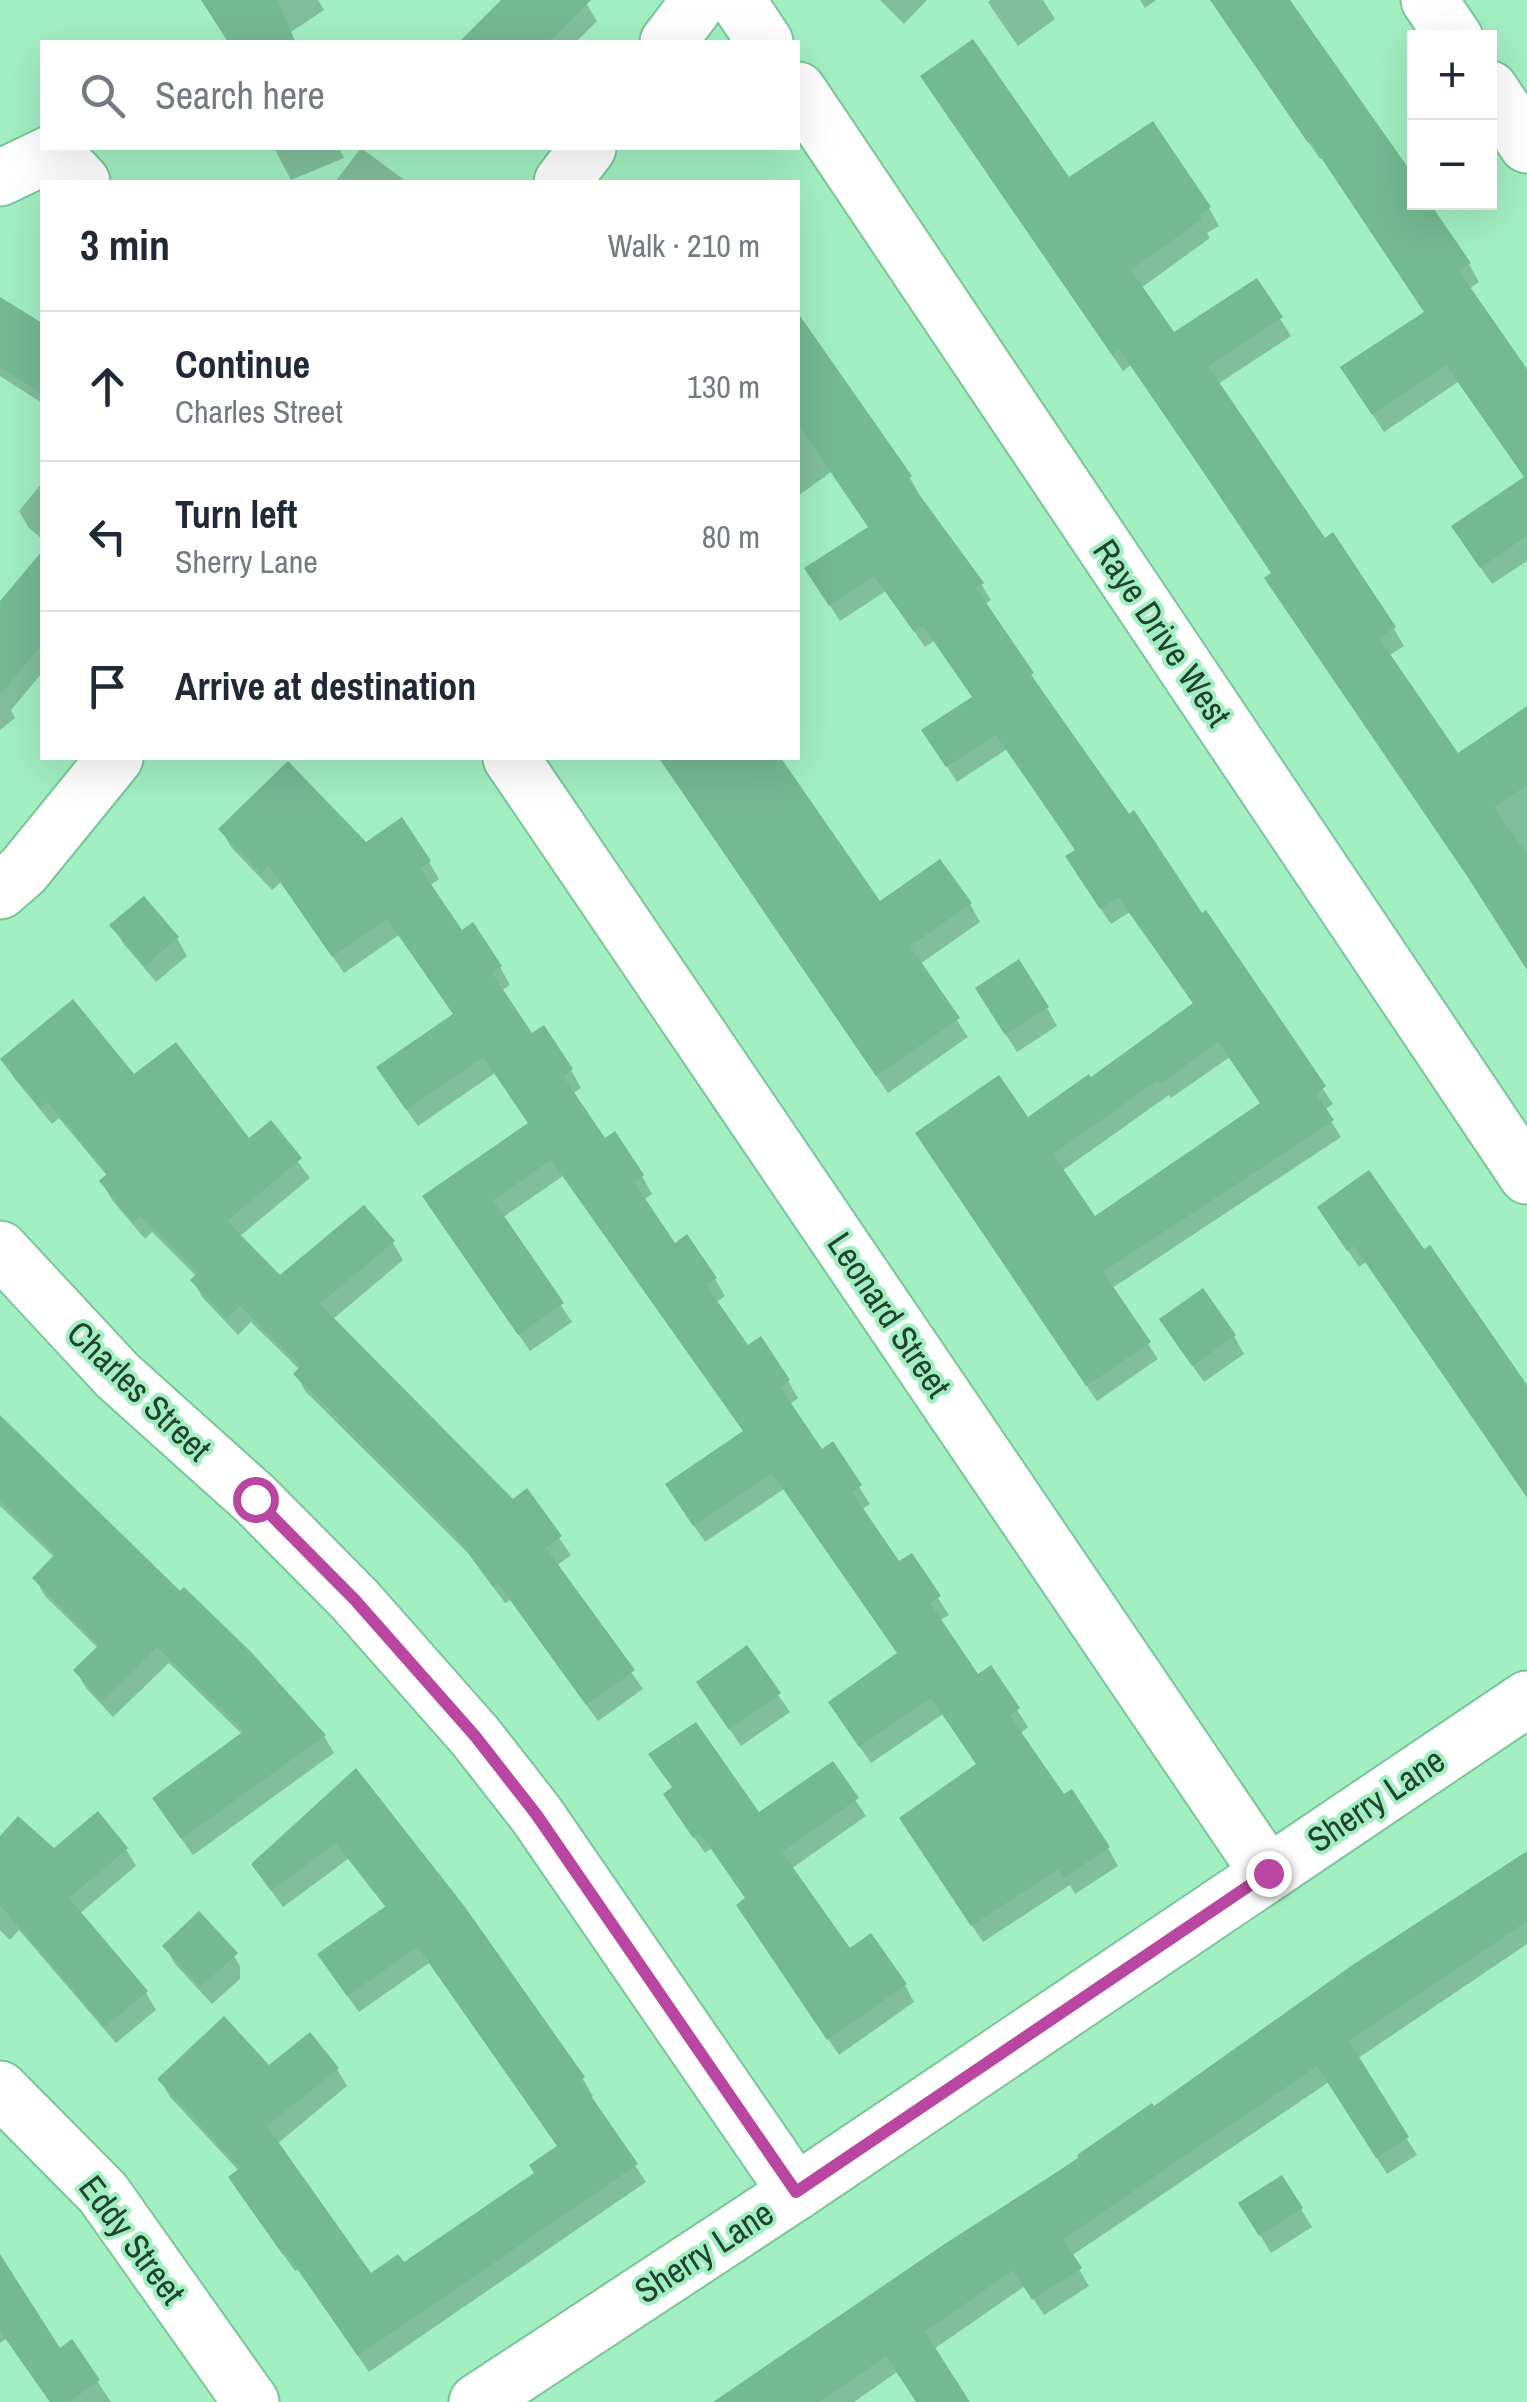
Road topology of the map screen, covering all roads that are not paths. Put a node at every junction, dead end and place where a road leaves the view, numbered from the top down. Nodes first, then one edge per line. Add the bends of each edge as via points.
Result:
1 (700, 0) edge
2 (737, 0) edge
3 (1429, 0) edge
4 (1450, 30) edge
5 (670, 40) edge
6 (765, 40) edge
7 (800, 93) edge
8 (1497, 99) edge
9 (1527, 144) edge
10 (586, 150) edge
11 (68, 167) edge
12 (0, 178) edge
13 (564, 180) edge
14 (112, 760) edge
15 (512, 760) edge
16 (0, 891) edge
17 (1527, 1176) edge
18 (0, 1249) edge
19 (1527, 1699) edge
20 (1268, 1873) junction
21 (0, 2089) edge
22 (796, 2192) junction
23 (251, 2402) edge
24 (477, 2402) edge

1 - 5 street
2 - 6 street
3 - 4 street
7 - 17 street, Raye Drive West
8 - 9 street
10 - 13 street
11 - 12 street
14 - 16 street
15 - 20 street, Leonard Street
18 - 22 street, Charles Street via 118,1376 355,1600 475,1736
19 - 20 street, Sherry Lane
20 - 22 street, Sherry Lane
21 - 23 street, Eddy Street via 103,2193
22 - 24 street, Sherry Lane

